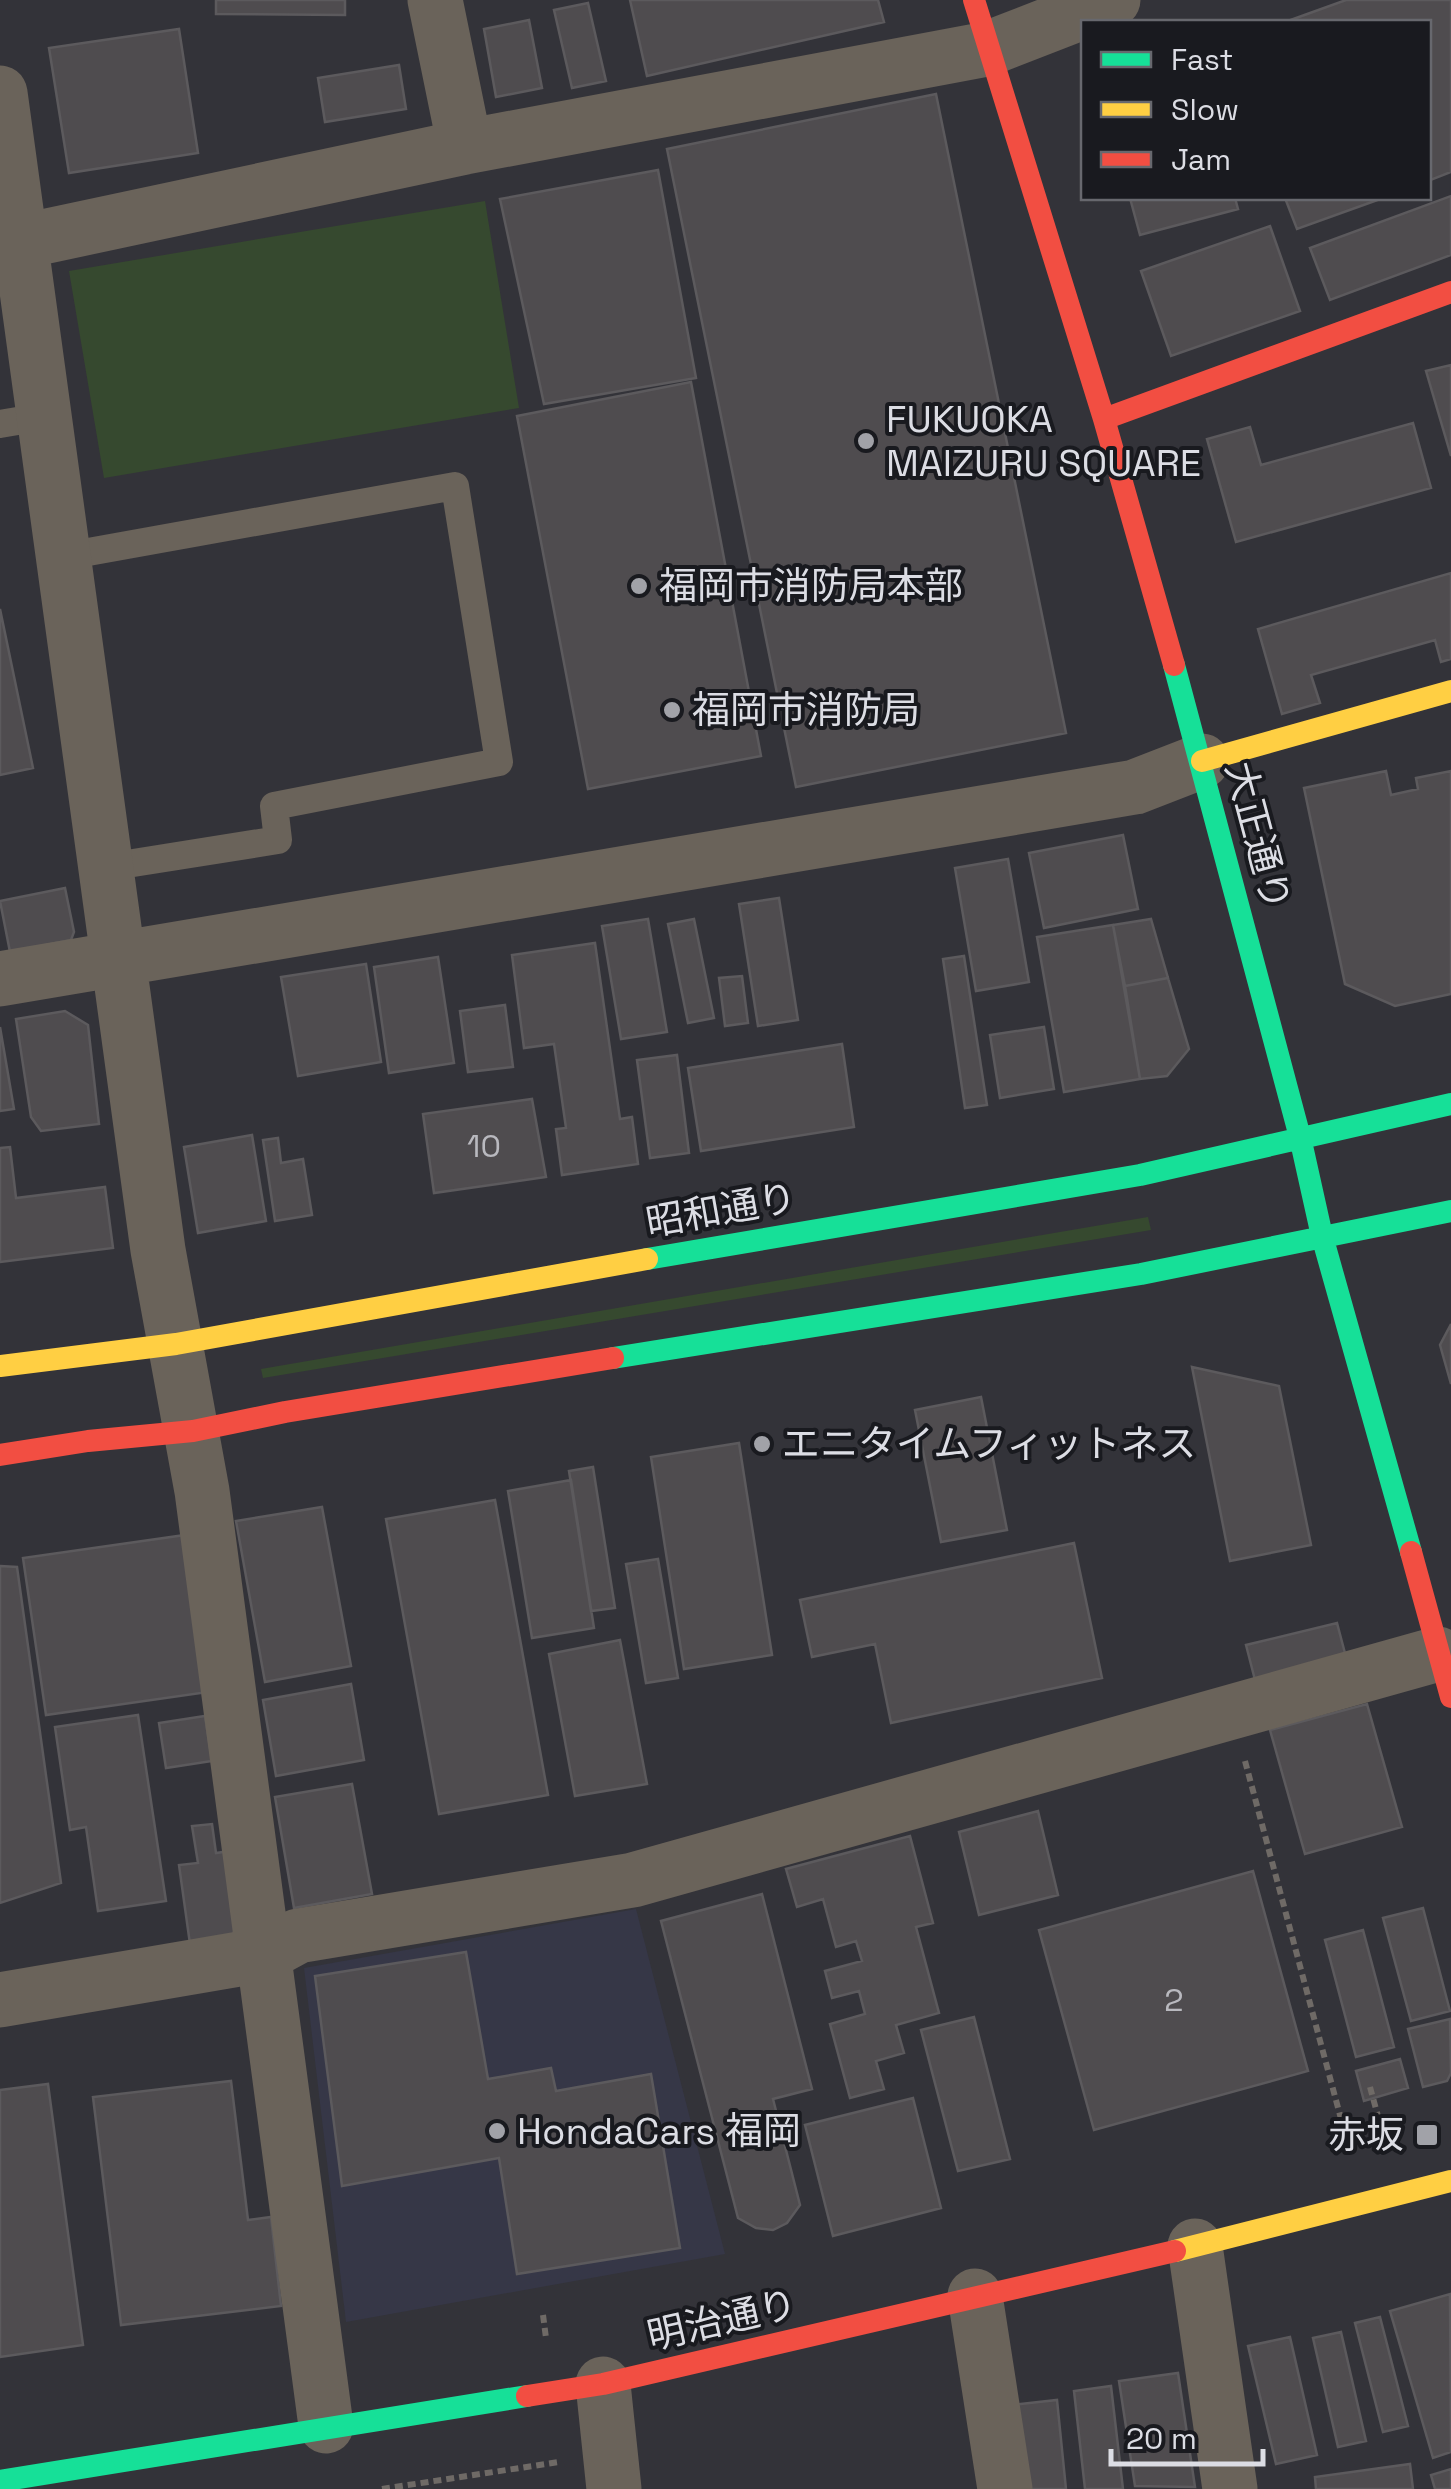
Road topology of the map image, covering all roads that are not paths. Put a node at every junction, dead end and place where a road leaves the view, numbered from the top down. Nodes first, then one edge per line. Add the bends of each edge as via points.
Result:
1 (436, 0) edge
2 (1114, 0) edge
3 (981, 25) edge
4 (0, 93) edge
5 (466, 147) junction
6 (11, 244) edge
7 (1451, 292) edge
8 (1104, 419) junction
9 (23, 420) edge
10 (66, 556) junction
11 (1451, 690) edge
12 (1202, 760) junction
13 (108, 867) junction
14 (120, 961) junction
15 (0, 979) edge
16 (1451, 1104) edge
17 (1300, 1137) junction
18 (1451, 1211) edge
19 (1322, 1236) junction
20 (176, 1344) junction
21 (0, 1366) edge
22 (193, 1431) junction
23 (0, 1454) edge
24 (1434, 1579) edge
25 (1445, 1676) edge
26 (263, 1956) junction
27 (0, 2000) edge
28 (1451, 2182) edge
29 (1195, 2246) junction
30 (975, 2296) junction
31 (603, 2384) junction
32 (326, 2426) junction
33 (0, 2481) edge
34 (614, 2489) edge
35 (1005, 2489) edge
36 (1230, 2489) edge

1 - 5 street
2 - 3 street
3 - 5 street
3 - 8 street, 大正通り
4 - 6 street
5 - 6 street
6 - 9 street
7 - 8 street
8 - 12 street, 大正通り
9 - 10 street
10 - 13 street
10 - 13 lane via 456,486 499,762 274,806 278,840
11 - 12 street
12 - 14 street via 1136,787
12 - 17 street, 大正通り
13 - 14 street
14 - 15 street
14 - 20 street
16 - 17 street, 昭和通り
17 - 19 street, 大正通り
17 - 20 street, 昭和通り via 1140,1175
18 - 19 street
19 - 22 street via 1141,1274
19 - 24 street, 大正通り
20 - 21 street, 昭和通り
20 - 22 street
22 - 23 street
22 - 26 street
24 - 25 street, 大正通り
25 - 26 street via 1232,1712 632,1880 298,1936
26 - 27 street
26 - 32 street
28 - 29 street, 明治通り
29 - 30 street, 明治通り
29 - 36 street
30 - 31 street, 明治通り
30 - 35 street
31 - 32 street, 明治通り
31 - 34 street
32 - 33 street, 明治通り

